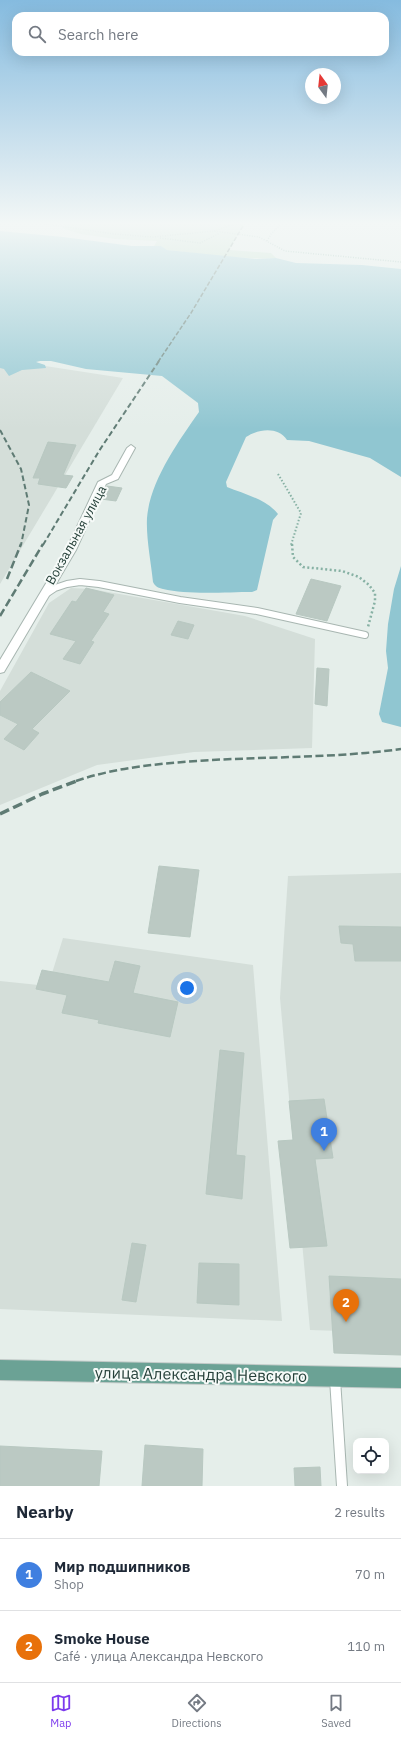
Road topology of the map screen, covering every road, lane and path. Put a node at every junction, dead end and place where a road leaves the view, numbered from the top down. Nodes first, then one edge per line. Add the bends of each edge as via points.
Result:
1 (131, 448) dead end
2 (278, 474) dead end
3 (42, 596) junction
4 (365, 635) joint
5 (0, 669) edge
6 (0, 1370) edge
7 (334, 1376) junction
8 (401, 1378) edge
9 (342, 1486) edge

1 - 3 street, Вокзальная улица via 115,477 102,482 71,550
2 - 4 path via 301,513 291,546 297,562 303,566 342,571 359,577 374,593 375,601
3 - 4 lane via 67,584 99,584 180,600 257,611
3 - 5 street, Вокзальная улица
6 - 7 main road, улица Александра Невского
7 - 8 main road, улица Александра Невского
7 - 9 lane

